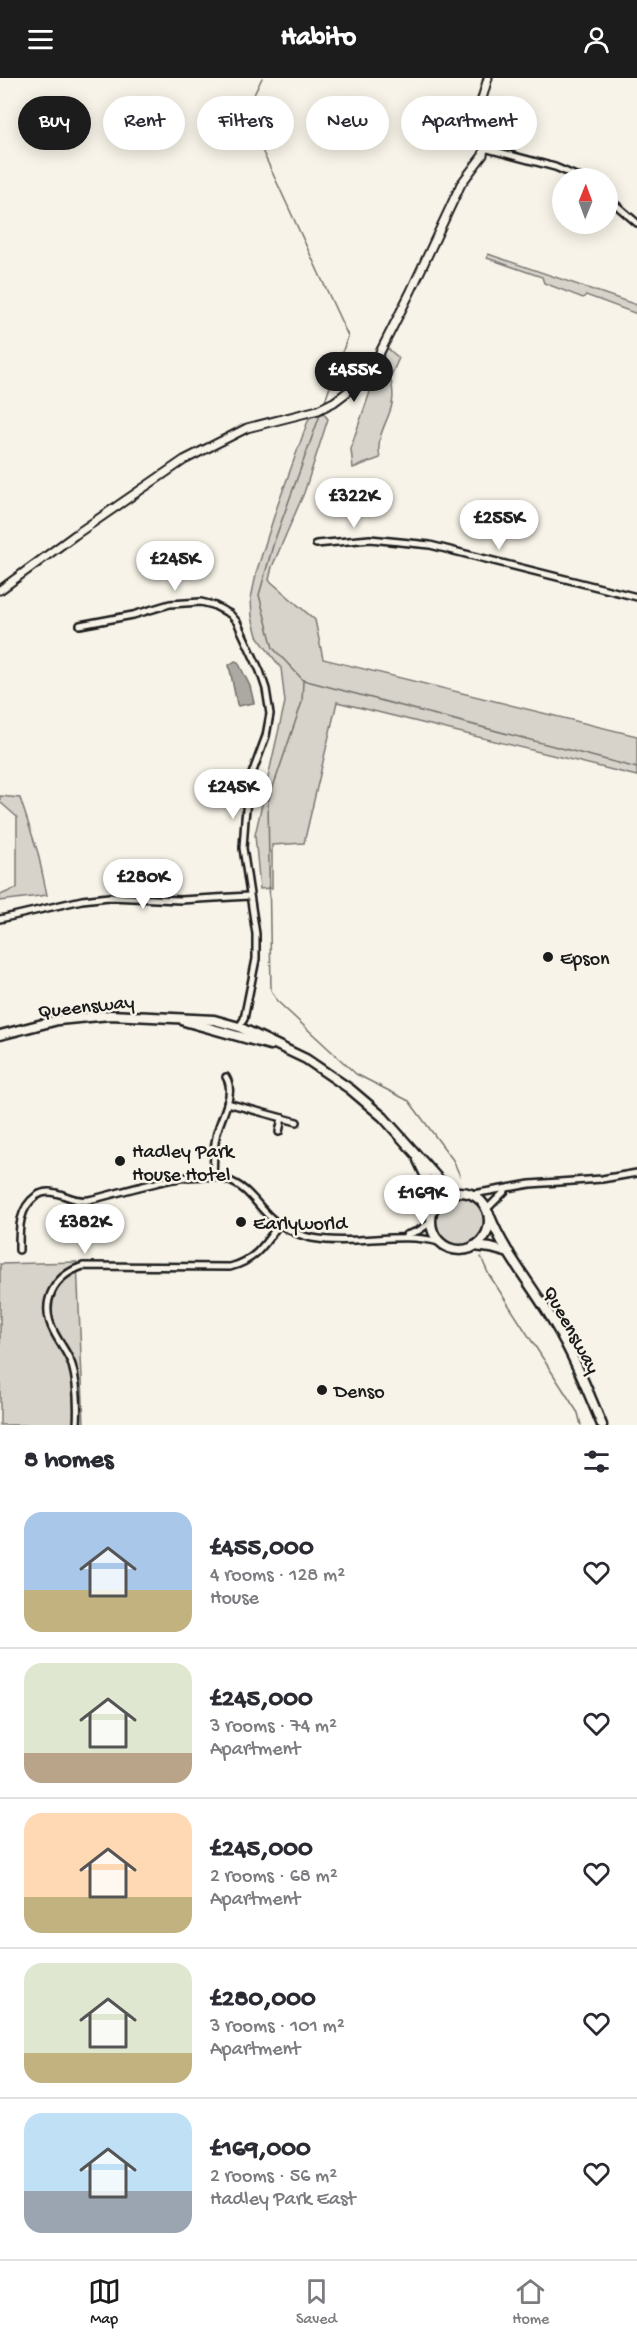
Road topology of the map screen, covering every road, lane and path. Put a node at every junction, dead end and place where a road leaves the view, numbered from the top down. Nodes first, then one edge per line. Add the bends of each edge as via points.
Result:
1 (488, 78) edge
2 (483, 96) edge
3 (484, 150) edge
4 (491, 150) edge
5 (557, 168) edge
6 (618, 207) edge
7 (637, 223) edge
8 (316, 544) dead end
9 (0, 591) edge
10 (637, 597) edge
11 (80, 625) dead end
12 (249, 896) junction
13 (0, 919) edge
14 (175, 1018) junction
15 (239, 1027) junction
16 (0, 1035) edge
17 (236, 1036) junction
18 (282, 1047) junction
19 (226, 1077) dead end
20 (226, 1103) junction
21 (282, 1118) junction
22 (297, 1122) dead end
23 (279, 1132) dead end
24 (413, 1150) junction
25 (637, 1173) edge
26 (213, 1176) junction
27 (507, 1190) junction
28 (454, 1192) junction
29 (473, 1194) junction
30 (433, 1208) junction
31 (488, 1212) junction
32 (430, 1223) junction
33 (279, 1224) junction
34 (401, 1237) junction
35 (439, 1242) junction
36 (474, 1246) junction
37 (19, 1250) dead end
38 (509, 1253) junction
39 (77, 1425) edge
40 (602, 1425) edge

1 - 2 street
3 - 9 street via 461,184 373,366 358,385 318,410 247,428 184,460
4 - 5 street
6 - 7 street
8 - 10 street via 370,539 430,545
11 - 12 street via 192,602 221,608 237,622 266,690 270,714 249,782 243,848
12 - 13 street via 181,900 109,897
12 - 15 street via 256,958 252,987 239,1017
14 - 15 main road, Queensway via 214,1020
14 - 16 main road, Queensway via 76,1018
14 - 17 main road, Queensway
15 - 17 main road
15 - 18 main road, Queensway
17 - 18 main road, Queensway
18 - 24 main road, Queensway via 350,1089
19 - 20 street via 230,1085
20 - 21 street
20 - 26 street via 215,1138
21 - 22 street
21 - 23 street
24 - 28 main road, Queensway
24 - 30 main road, Queensway via 426,1177
25 - 27 street
26 - 33 street via 245,1189
26 - 37 street via 84,1200 55,1192 42,1194 32,1199 23,1212
27 - 29 street
27 - 31 street
28 - 29 main road
28 - 30 main road via 438,1200
29 - 31 main road
30 - 32 main road
31 - 36 main road via 489,1227
31 - 38 main road, Queensway
32 - 34 street
32 - 35 main road
33 - 34 street via 321,1239
33 - 39 street via 259,1253 240,1265 82,1266 55,1284 47,1311 73,1368
34 - 35 street
35 - 36 main road via 454,1250
36 - 38 main road
38 - 40 main road, Queensway via 572,1354

